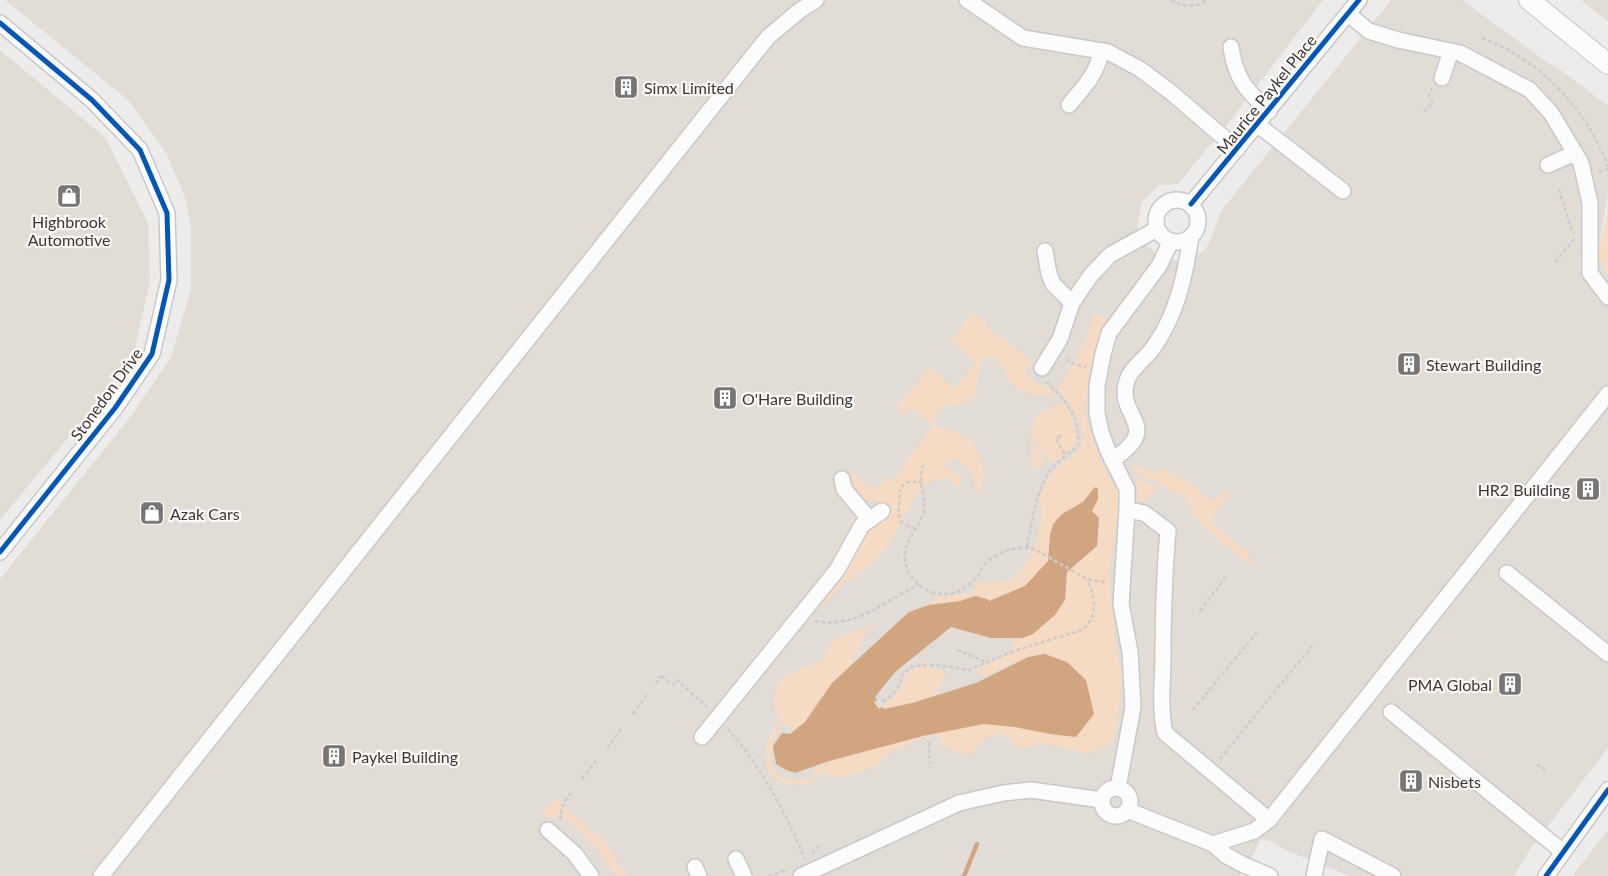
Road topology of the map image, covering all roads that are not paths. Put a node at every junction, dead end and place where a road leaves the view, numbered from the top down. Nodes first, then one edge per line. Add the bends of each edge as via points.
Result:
1 (816, 0) edge
2 (967, 0) edge
3 (1359, 0) edge
4 (1528, 0) edge
5 (1348, 14) junction
6 (0, 23) edge
7 (1230, 47) dead end
8 (1101, 50) junction
9 (1451, 51) junction
10 (1608, 64) edge
11 (1442, 78) dead end
12 (1069, 105) dead end
13 (1269, 111) junction
14 (1258, 125) junction
15 (1237, 149) junction
16 (1575, 153) junction
17 (1548, 166) dead end
18 (1343, 191) dead end
19 (1191, 204) junction
20 (1157, 229) junction
21 (1192, 236) junction
22 (1171, 241) junction
23 (1045, 251) dead end
24 (1608, 297) edge
25 (1072, 303) junction
26 (1045, 375) road end
27 (1608, 394) edge
28 (1112, 460) junction
29 (842, 479) dead end
30 (1128, 510) junction
31 (0, 552) edge
32 (1507, 573) dead end
33 (1608, 654) edge
34 (1391, 712) dead end
35 (702, 737) dead end
36 (1118, 788) junction
37 (1608, 790) edge
38 (1102, 800) junction
39 (1127, 810) junction
40 (1269, 820) junction
41 (548, 830) dead end
42 (1213, 844) junction
43 (1563, 852) junction
44 (736, 859) dead end
45 (101, 876) edge
46 (591, 876) edge
47 (744, 876) edge
48 (801, 876) edge
49 (1270, 876) edge
50 (1314, 876) edge
51 (1393, 876) edge
52 (1546, 876) edge

1 - 45 street via 768,37
2 - 8 street via 1023,38
3 - 5 street, Maurice Paykel Place
4 - 10 main road
5 - 9 street via 1369,31
5 - 13 street, Maurice Paykel Place
6 - 31 street, Stonedon Drive via 92,100 140,150 167,213 169,280 152,354 115,408
7 - 13 street via 1238,76
8 - 12 street via 1094,75
8 - 15 street via 1140,69
9 - 11 street
9 - 16 street via 1530,90 1551,113
13 - 14 street, Maurice Paykel Place
14 - 15 street, Maurice Paykel Place
14 - 18 street
15 - 19 street, Maurice Paykel Place
16 - 17 street
16 - 24 street via 1581,163 1590,203 1590,273
19 - 20 street via 1176,199 1161,206 1156,213
19 - 21 street via 1198,217
20 - 22 street via 1160,235
20 - 25 street via 1110,255
21 - 22 street via 1178,242
21 - 28 street via 1172,314 1153,348 1127,379 1126,397 1138,429 1136,438 1132,446
22 - 28 street via 1139,296 1109,333 1103,354 1097,386 1097,413
23 - 25 street via 1054,284
25 - 26 street
27 - 40 street
28 - 30 street via 1126,489
29 - 35 street via 844,490 876,516 862,525 837,570
30 - 36 street via 1122,604 1130,652 1133,707
30 - 40 street via 1144,513 1168,532 1164,582 1165,733
32 - 33 street
34 - 43 street
36 - 38 street via 1106,792
36 - 39 street via 1129,796
37 - 43 street
38 - 39 street via 1105,811 1112,816
38 - 48 street via 1031,790 959,803
39 - 42 street
40 - 42 street via 1254,830
41 - 46 street via 576,854
42 - 49 street via 1227,856
43 - 52 street
44 - 47 street
50 - 51 street via 1322,839

